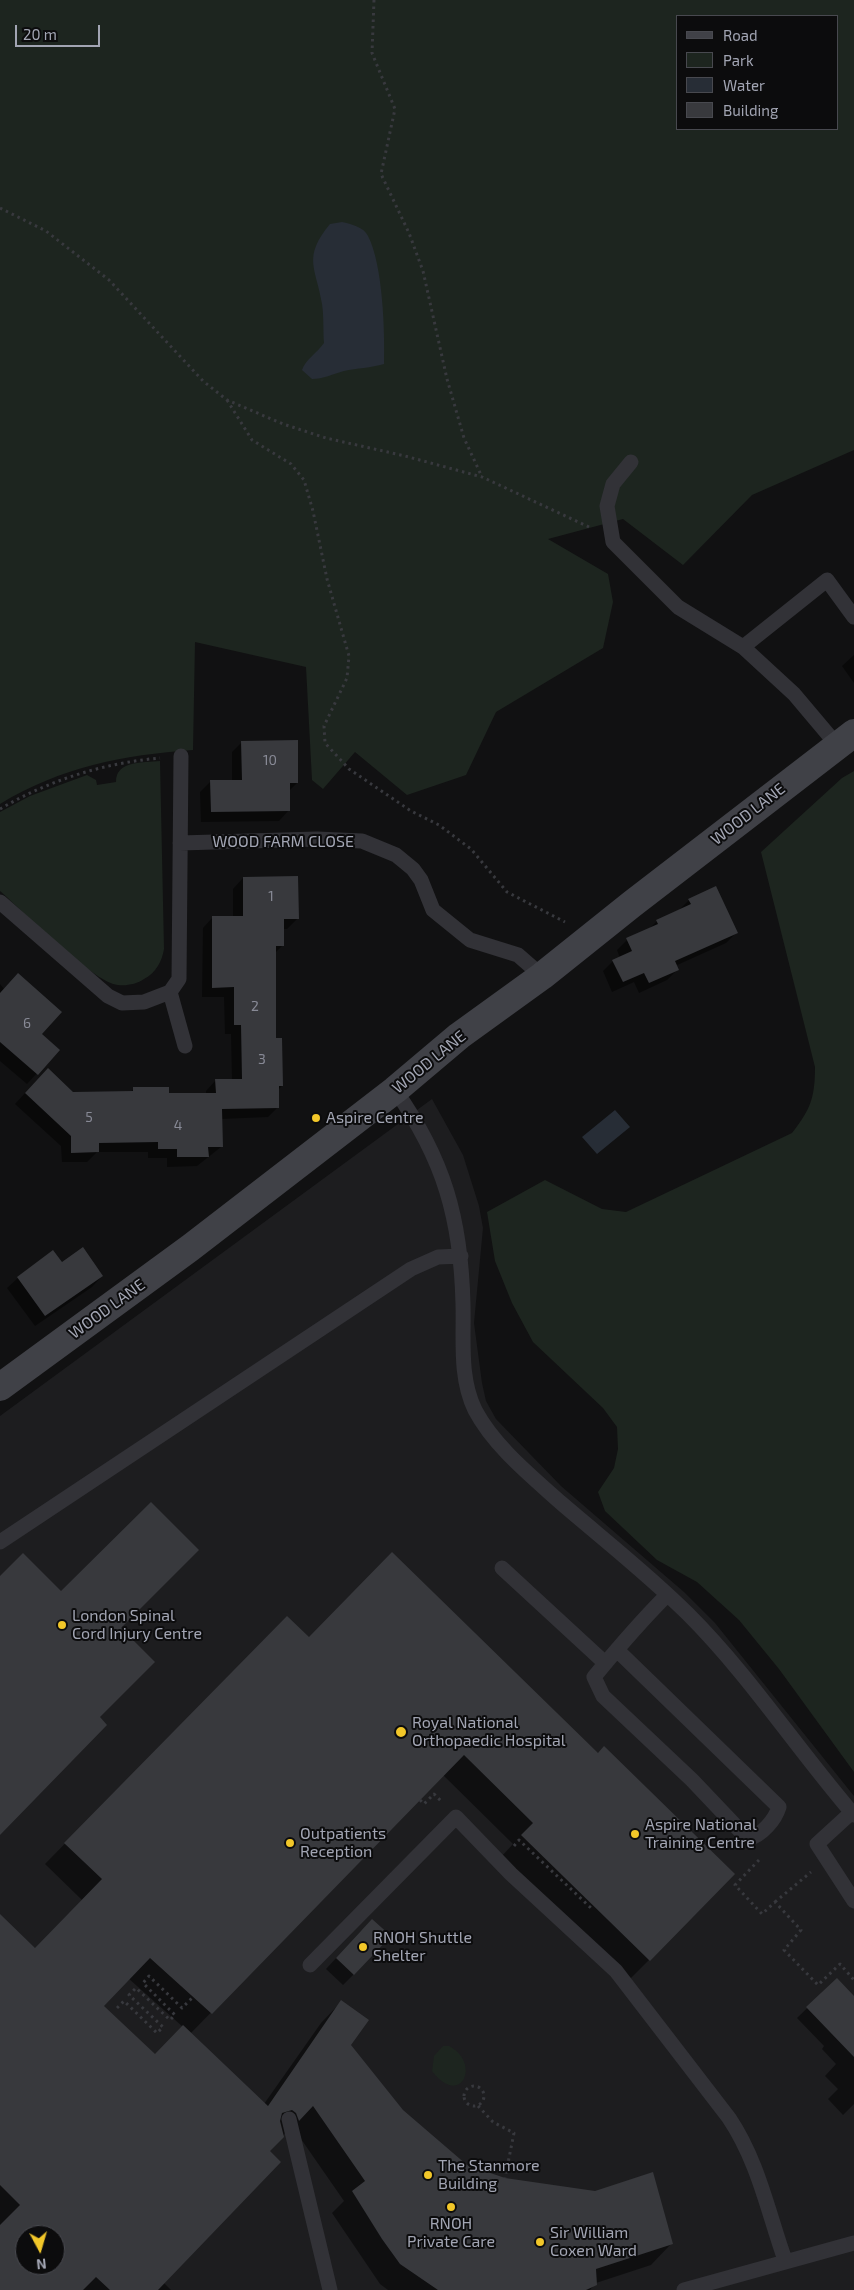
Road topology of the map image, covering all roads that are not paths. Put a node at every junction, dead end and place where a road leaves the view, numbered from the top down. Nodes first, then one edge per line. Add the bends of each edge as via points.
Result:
1 (631, 462) dead end
2 (854, 617) edge
3 (743, 647) junction
4 (846, 739) edge
5 (181, 756) road end
6 (180, 843) junction
7 (0, 902) edge
8 (542, 976) junction
9 (170, 992) junction
10 (185, 1046) dead end
11 (395, 1090) junction
12 (460, 1256) junction
13 (0, 1387) edge
14 (0, 1542) edge
15 (502, 1568) dead end
16 (667, 1595) junction
17 (617, 1650) junction
18 (605, 1663) junction
19 (853, 1814) edge
20 (854, 1901) edge
21 (310, 1965) dead end
22 (289, 2119) dead end
23 (854, 2242) edge
24 (785, 2260) junction
25 (330, 2290) edge
26 (684, 2290) edge

1 - 3 lane via 613,484 606,506 613,542 678,607
2 - 3 lane via 827,580
3 - 4 lane
4 - 8 street, WOOD LANE
5 - 6 lane
6 - 8 lane, WOOD FARM CLOSE via 362,841 396,855 414,870 433,910 470,940 518,955
6 - 9 lane via 179,979
7 - 9 lane via 108,996 122,1003 144,1002
8 - 11 street, WOOD LANE via 459,1036
9 - 10 lane
11 - 12 lane via 436,1159 449,1192
11 - 13 street, WOOD LANE via 190,1248
12 - 14 lane via 438,1257 411,1269
12 - 16 lane via 464,1305 462,1347 468,1388 475,1409 513,1458
15 - 18 lane
16 - 17 lane
16 - 19 lane via 756,1690
17 - 18 lane
17 - 18 lane via 767,1794 779,1807 775,1818 755,1837 748,1839 692,1780 603,1696 594,1677
19 - 20 lane via 817,1844
21 - 24 lane via 456,1817 511,1874 616,1971 729,2118 754,2165
22 - 25 lane
23 - 24 lane
24 - 26 lane

